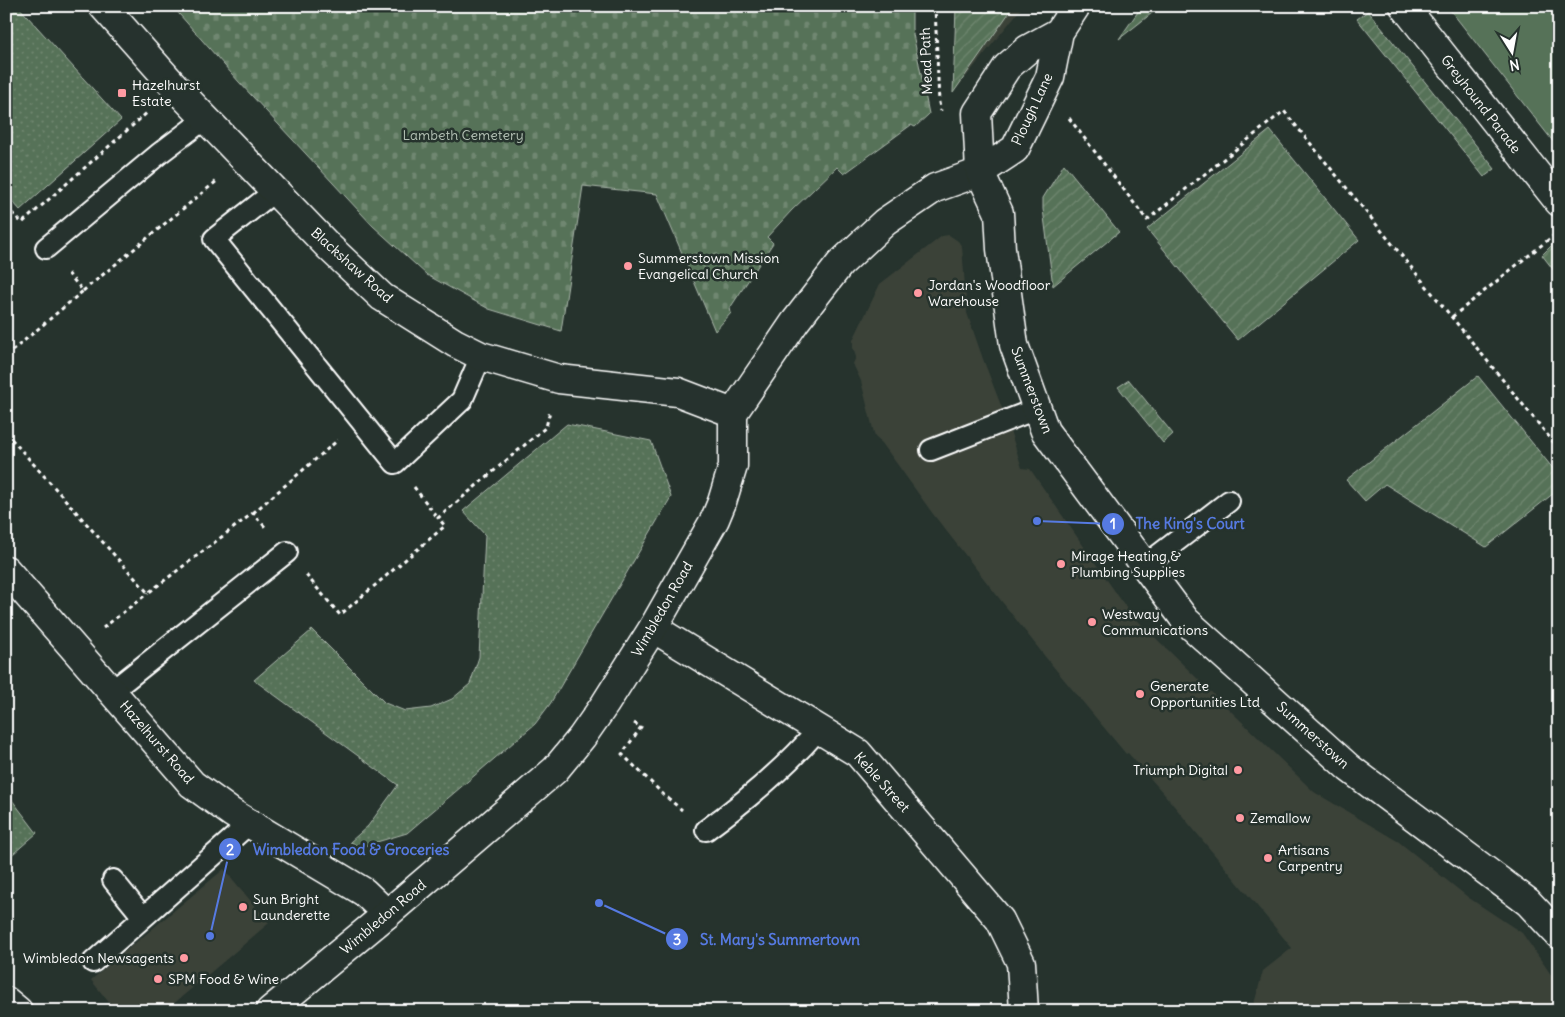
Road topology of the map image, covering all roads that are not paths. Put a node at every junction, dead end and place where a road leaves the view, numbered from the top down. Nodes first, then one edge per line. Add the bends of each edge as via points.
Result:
1 (103, 6) edge
2 (1076, 6) edge
3 (1404, 6) edge
4 (1059, 32) junction
5 (206, 118) junction
6 (980, 172) junction
7 (275, 191) junction
8 (1559, 202) edge
9 (46, 248) road end
10 (481, 356) junction
11 (1036, 409) junction
12 (733, 413) junction
13 (931, 450) dead end
14 (1229, 501) dead end
15 (286, 552) dead end
16 (1144, 566) junction
17 (6, 570) edge
18 (653, 628) junction
19 (112, 691) junction
20 (819, 729) junction
21 (250, 823) junction
22 (706, 830) road end
23 (112, 880) dead end
24 (386, 914) junction
25 (143, 917) junction
26 (1559, 934) edge
27 (93, 962) dead end
28 (6, 1001) edge
29 (18, 1011) edge
30 (270, 1011) edge
31 (1024, 1011) edge

1 - 5 street, Blackshaw Road
2 - 4 street, Plough Lane
3 - 8 street, Greyhound Parade
4 - 6 street, Plough Lane via 1050,77 1015,149
4 - 6 street, Plough Lane via 1028,49 1008,67 977,113
5 - 7 street, Blackshaw Road
5 - 9 lane
6 - 11 street, Summerstown via 999,213 1014,344
6 - 12 street via 935,188 885,222 840,264 795,322
7 - 10 street, Blackshaw Road via 382,297
7 - 10 lane via 214,239 395,464 462,400
10 - 12 street, Blackshaw Road via 559,379 678,392
11 - 13 lane
11 - 16 street, Summerstown via 1045,431
12 - 18 street, Wimbledon Road via 733,466 722,502 715,520
14 - 16 lane
15 - 19 lane
16 - 26 street, Summerstown via 1186,621 1349,768 1528,902
17 - 19 street, Hazelhurst Road
18 - 20 street, Keble Street
18 - 24 street, Wimbledon Road via 605,704 555,770
19 - 21 street, Hazelhurst Road via 192,784
20 - 22 lane via 797,754
20 - 31 street, Keble Street via 858,753 1000,920 1021,962
21 - 24 street, Hazelhurst Road via 364,892
21 - 25 lane
23 - 25 lane
24 - 30 street, Wimbledon Road
25 - 27 lane
28 - 29 street

